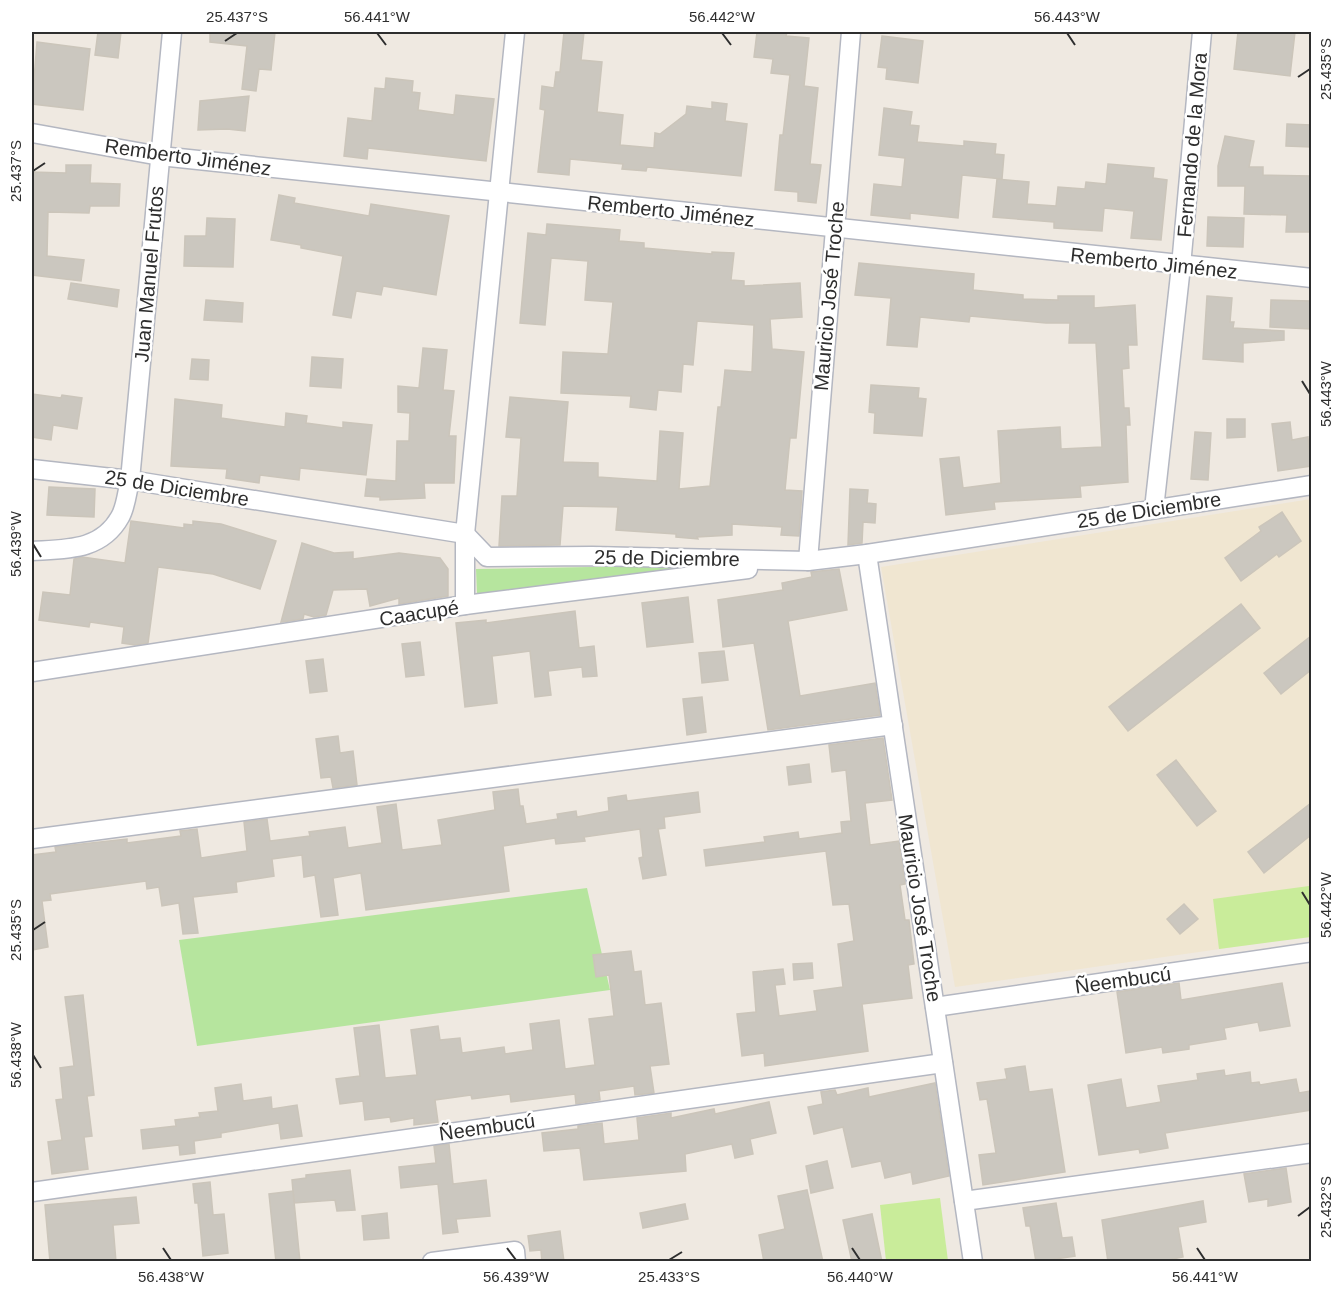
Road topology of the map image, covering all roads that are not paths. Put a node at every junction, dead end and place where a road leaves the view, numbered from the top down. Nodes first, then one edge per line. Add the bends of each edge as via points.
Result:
1 (172, 32) edge
2 (515, 32) edge
3 (851, 32) edge
4 (1202, 32) edge
5 (32, 132) edge
6 (160, 156) junction
7 (499, 193) junction
8 (835, 228) junction
9 (1181, 266) junction
10 (1311, 279) edge
11 (32, 469) edge
12 (130, 480) junction
13 (1311, 484) edge
14 (1154, 509) junction
15 (465, 534) junction
16 (32, 551) edge
17 (867, 554) junction
18 (808, 561) junction
19 (465, 605) junction
20 (32, 672) edge
21 (892, 724) junction
22 (32, 839) edge
23 (1311, 952) edge
24 (935, 1007) junction
25 (943, 1063) junction
26 (1311, 1153) edge
27 (32, 1192) edge
28 (964, 1202) junction
29 (432, 1262) edge
30 (516, 1262) edge
31 (973, 1262) edge

1 - 6 street, Juan Manuel Frutos
2 - 7 street
3 - 8 street, Mauricio José Troche
4 - 9 street, Fernando de la Mora
5 - 6 street, Remberto Jiménez
6 - 7 street, Remberto Jiménez
6 - 12 street, Juan Manuel Frutos
7 - 8 street, Remberto Jiménez
7 - 15 street
8 - 9 street, Remberto Jiménez
8 - 18 street, Mauricio José Troche
9 - 10 street, Remberto Jiménez
9 - 14 street, Fernando de la Mora
11 - 12 street, 25 de Diciembre
12 - 15 street, 25 de Diciembre
12 - 16 street, Juan Manuel Frutos via 121,516 105,536 80,548
13 - 14 street, 25 de Diciembre
14 - 17 street, 25 de Diciembre
15 - 18 street, 25 de Diciembre via 487,557
15 - 19 street
17 - 18 street, 25 de Diciembre
17 - 21 street, Mauricio José Troche
18 - 19 street, Caacupé
19 - 20 street, Caacupé
21 - 22 street
21 - 24 street, Mauricio José Troche
23 - 24 street, Ñeembucú
24 - 25 street, Mauricio José Troche
25 - 27 street, Ñeembucú
25 - 28 street, Mauricio José Troche
26 - 28 street
28 - 31 street, Mauricio José Troche
29 - 30 street via 515,1251

